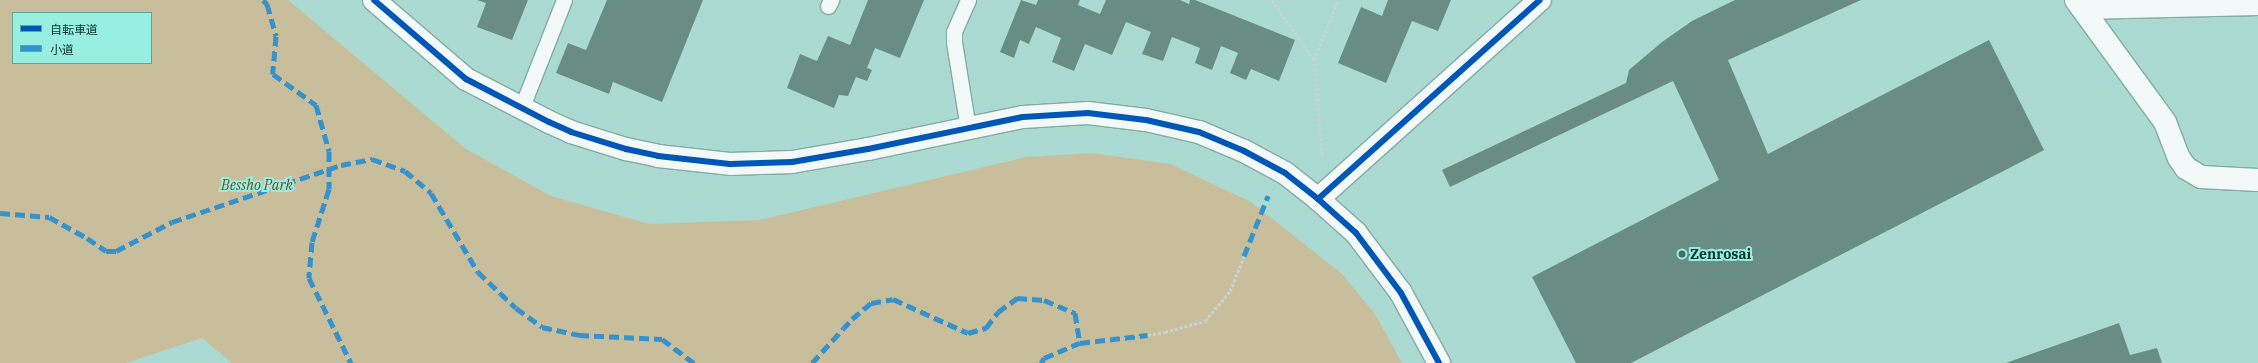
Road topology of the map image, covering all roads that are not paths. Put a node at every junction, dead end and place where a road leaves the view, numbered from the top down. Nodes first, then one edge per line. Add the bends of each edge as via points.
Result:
1 (374, 0) edge
2 (564, 0) edge
3 (968, 0) edge
4 (1540, 0) edge
5 (2079, 4) edge
6 (2258, 4) edge
7 (521, 109) junction
8 (968, 128) junction
9 (2258, 180) edge
10 (1318, 199) junction
11 (1439, 363) edge

1 - 7 street via 466,79
2 - 7 lane
3 - 8 lane via 954,32 954,42
4 - 10 street
5 - 6 street
5 - 9 street via 2165,122 2179,158 2186,168 2201,177
7 - 8 street via 570,132 626,149 658,156 730,164 792,162
8 - 10 street via 1023,117 1088,113 1118,115 1174,125 1222,141 1266,161 1286,173
10 - 11 street via 1356,234 1375,256 1401,293

